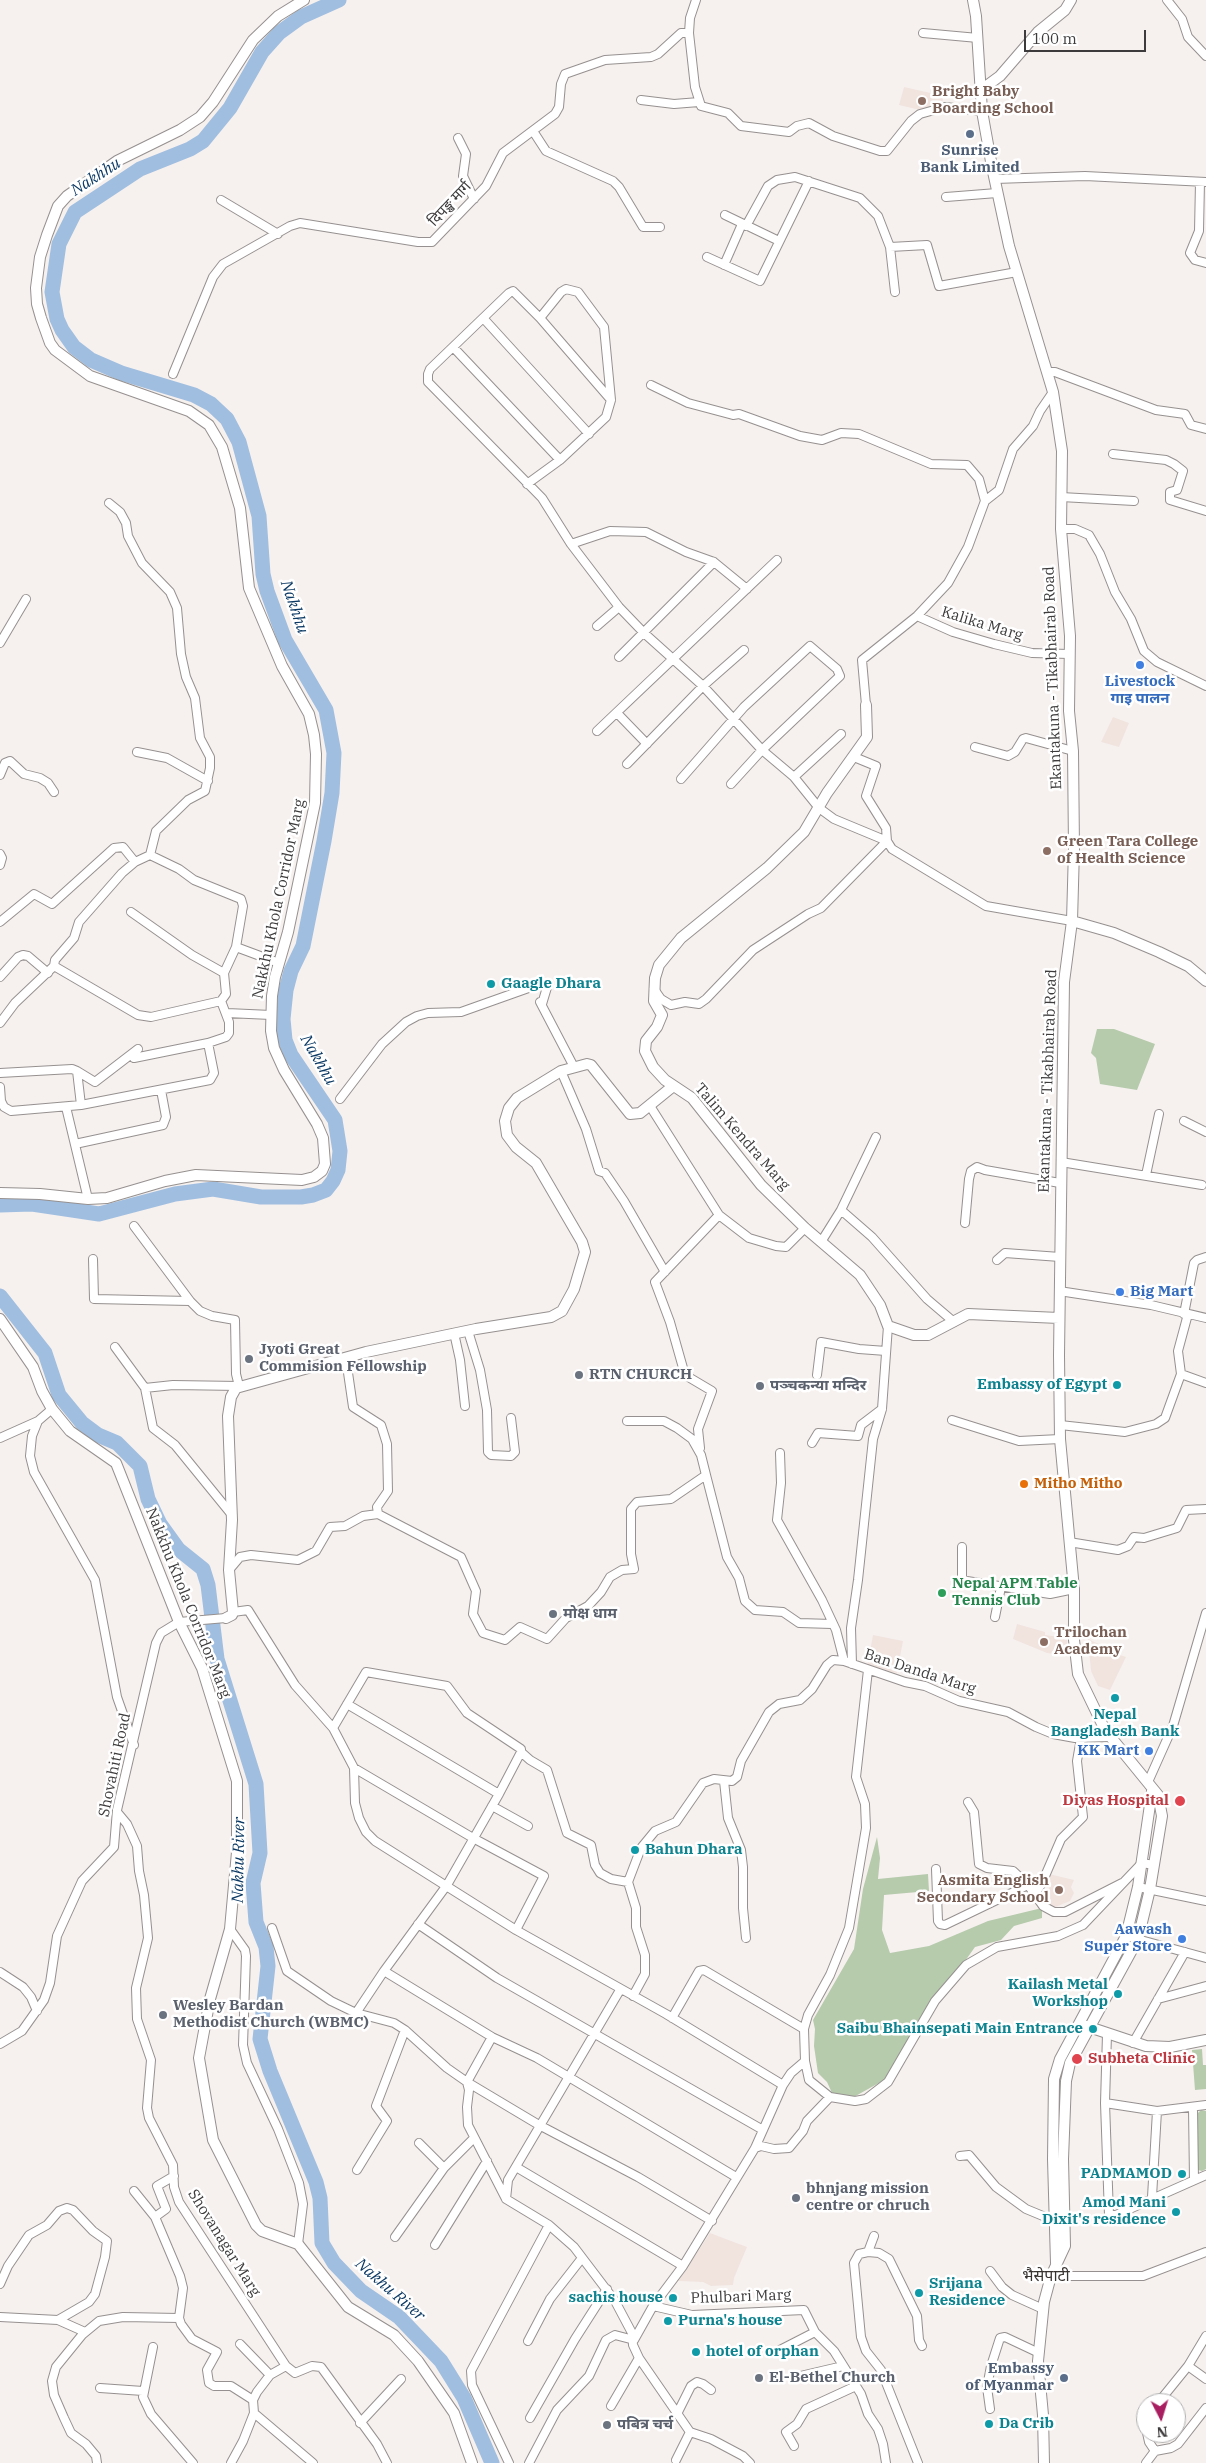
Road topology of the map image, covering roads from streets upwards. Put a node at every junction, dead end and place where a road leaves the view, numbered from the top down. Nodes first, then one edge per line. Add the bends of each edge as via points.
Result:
1 (304, 0) edge
2 (696, 0) edge
3 (973, 0) edge
4 (1071, 0) edge
5 (1167, 0) edge
6 (689, 33) junction
7 (923, 33) dead end
8 (978, 38) junction
9 (1206, 56) edge
10 (981, 90) junction
11 (641, 100) dead end
12 (699, 102) junction
13 (982, 111) junction
14 (533, 131) junction
15 (458, 138) dead end
16 (995, 179) junction
17 (809, 181) junction
18 (1203, 182) edge
19 (997, 193) junction
20 (946, 197) dead end
21 (474, 199) junction
22 (221, 200) dead end
23 (725, 215) dead end
24 (744, 225) junction
25 (660, 227) dead end
26 (278, 234) junction
27 (779, 241) junction
28 (890, 247) junction
29 (707, 257) dead end
30 (1206, 263) edge
31 (724, 265) junction
32 (1017, 272) junction
33 (895, 292) dead end
34 (540, 318) junction
35 (484, 319) junction
36 (453, 347) junction
37 (1048, 372) junction
38 (173, 374) dead end
39 (651, 385) dead end
40 (1053, 392) junction
41 (611, 400) junction
42 (1206, 429) edge
43 (589, 434) junction
44 (1114, 454) dead end
45 (560, 460) junction
46 (527, 484) junction
47 (1061, 497) junction
48 (985, 501) junction
49 (1134, 501) dead end
50 (109, 503) dead end
51 (1206, 511) edge
52 (1061, 529) junction
53 (571, 544) junction
54 (777, 560) dead end
55 (714, 562) junction
56 (747, 589) junction
57 (26, 599) dead end
58 (619, 607) junction
59 (917, 616) junction
60 (597, 626) dead end
61 (644, 633) junction
62 (0, 643) edge
63 (744, 650) dead end
64 (1069, 654) junction
65 (619, 657) dead end
66 (674, 659) junction
67 (703, 686) junction
68 (1206, 686) edge
69 (866, 705) joint
70 (616, 713) junction
71 (734, 718) junction
72 (597, 731) dead end
73 (841, 734) dead end
74 (647, 744) junction
75 (974, 746) dead end
76 (762, 750) junction
77 (1073, 751) junction
78 (137, 752) dead end
79 (854, 757) junction
80 (627, 764) dead end
81 (0, 775) edge
82 (794, 777) junction
83 (681, 779) dead end
84 (208, 781) junction
85 (731, 784) dead end
86 (54, 792) dead end
87 (819, 808) junction
88 (887, 841) junction
89 (0, 854) edge
90 (150, 855) junction
91 (135, 862) junction
92 (0, 865) edge
93 (131, 912) dead end
94 (1072, 921) junction
95 (0, 922) edge
96 (236, 947) junction
97 (279, 963) junction
98 (54, 966) junction
99 (48, 973) junction
100 (224, 973) junction
101 (0, 977) edge
102 (1206, 980) edge
103 (654, 989) junction
104 (221, 1001) junction
105 (227, 1013) junction
106 (271, 1015) junction
107 (0, 1023) edge
108 (208, 1044) junction
109 (138, 1049) dead end
110 (134, 1058) dead end
111 (574, 1067) junction
112 (77, 1071) junction
113 (561, 1071) junction
114 (0, 1073) edge
115 (0, 1087) edge
116 (672, 1087) junction
117 (161, 1090) junction
118 (340, 1099) dead end
119 (81, 1105) junction
120 (650, 1106) junction
121 (66, 1107) junction
122 (1159, 1114) dead end
123 (1184, 1122) dead end
124 (1206, 1132) edge
125 (876, 1136) dead end
126 (75, 1144) junction
127 (1061, 1162) junction
128 (1146, 1175) junction
129 (1060, 1183) junction
130 (1202, 1185) dead end
131 (0, 1194) edge
132 (88, 1200) junction
133 (842, 1210) junction
134 (718, 1215) junction
135 (965, 1224) dead end
136 (134, 1226) dead end
137 (805, 1228) junction
138 (822, 1242) junction
139 (1060, 1257) junction
140 (1206, 1257) edge
141 (93, 1260) dead end
142 (997, 1260) dead end
143 (665, 1272) junction
144 (1059, 1291) junction
145 (190, 1301) junction
146 (1186, 1314) junction
147 (1059, 1318) junction
148 (1206, 1318) edge
149 (0, 1319) edge
150 (954, 1322) junction
151 (888, 1326) junction
152 (468, 1331) junction
153 (454, 1333) junction
154 (115, 1348) dead end
155 (886, 1351) junction
156 (346, 1359) junction
157 (1181, 1374) junction
158 (817, 1376) dead end
159 (1206, 1383) edge
160 (239, 1386) junction
161 (146, 1388) junction
162 (465, 1406) dead end
163 (52, 1409) junction
164 (882, 1409) junction
165 (511, 1418) dead end
166 (38, 1420) junction
167 (952, 1420) dead end
168 (627, 1421) dead end
169 (1060, 1425) junction
170 (0, 1438) edge
171 (1060, 1439) junction
172 (812, 1443) dead end
173 (700, 1452) junction
174 (780, 1453) dead end
175 (706, 1475) junction
176 (1206, 1509) edge
177 (378, 1514) junction
178 (232, 1515) junction
179 (1069, 1542) junction
180 (962, 1547) dead end
181 (229, 1570) junction
182 (1001, 1587) junction
183 (1074, 1589) junction
184 (1206, 1613) edge
185 (230, 1615) junction
186 (994, 1617) dead end
187 (182, 1622) junction
188 (832, 1624) junction
189 (844, 1661) junction
190 (852, 1664) junction
191 (868, 1670) junction
192 (348, 1704) junction
193 (332, 1728) junction
194 (1110, 1736) junction
195 (1081, 1738) junction
196 (134, 1745) junction
197 (521, 1752) junction
198 (354, 1768) junction
199 (724, 1781) junction
200 (1150, 1787) junction
201 (499, 1794) junction
202 (968, 1802) dead end
203 (492, 1806) junction
204 (117, 1812) junction
205 (528, 1826) dead end
206 (473, 1838) junction
207 (1142, 1863) junction
208 (1154, 1865) junction
209 (936, 1869) dead end
210 (1128, 1879) junction
211 (628, 1882) junction
212 (447, 1884) junction
213 (1028, 1884) junction
214 (1138, 1887) junction
215 (1150, 1889) junction
216 (1035, 1894) junction
217 (1206, 1901) edge
218 (418, 1924) junction
219 (272, 1928) dead end
220 (230, 1929) junction
221 (516, 1930) junction
222 (1126, 1936) junction
223 (746, 1938) dead end
224 (1138, 1939) junction
225 (1185, 1952) junction
226 (1206, 1958) edge
227 (384, 1971) junction
228 (0, 1972) edge
229 (1206, 1986) edge
230 (620, 1990) junction
231 (633, 1996) junction
232 (1158, 1999) junction
233 (37, 2011) junction
234 (356, 2013) junction
235 (672, 2018) junction
236 (1078, 2023) junction
237 (1089, 2027) junction
238 (804, 2029) junction
239 (405, 2030) junction
240 (594, 2033) junction
241 (1107, 2034) junction
242 (492, 2037) junction
243 (1206, 2040) edge
244 (1133, 2043) junction
245 (0, 2044) edge
246 (805, 2061) junction
247 (568, 2078) junction
248 (467, 2082) junction
249 (783, 2085) junction
250 (830, 2097) junction
251 (1105, 2103) junction
252 (1206, 2106) edge
253 (1193, 2108) junction
254 (1157, 2111) junction
255 (539, 2125) junction
256 (763, 2130) junction
257 (473, 2139) junction
258 (419, 2143) dead end
259 (755, 2148) junction
260 (960, 2156) dead end
261 (1058, 2159) junction
262 (487, 2161) junction
263 (516, 2167) junction
264 (444, 2168) junction
265 (357, 2170) dead end
266 (1206, 2175) edge
267 (174, 2176) junction
268 (736, 2177) junction
269 (1194, 2180) junction
270 (134, 2191) dead end
271 (1152, 2197) junction
272 (506, 2199) junction
273 (155, 2217) junction
274 (712, 2221) junction
275 (1055, 2222) junction
276 (549, 2225) junction
277 (874, 2236) dead end
278 (395, 2237) dead end
279 (298, 2244) junction
280 (436, 2245) dead end
281 (868, 2252) junction
282 (1206, 2252) edge
283 (582, 2258) junction
284 (1056, 2263) junction
285 (683, 2266) junction
286 (990, 2271) dead end
287 (1051, 2276) junction
288 (0, 2284) edge
289 (607, 2289) junction
290 (653, 2306) junction
291 (1043, 2309) junction
292 (0, 2317) edge
293 (179, 2318) junction
294 (58, 2320) junction
295 (85, 2332) junction
296 (815, 2332) junction
297 (1206, 2336) edge
298 (528, 2340) dead end
299 (633, 2342) junction
300 (240, 2344) dead end
301 (922, 2346) dead end
302 (153, 2348) dead end
303 (774, 2353) dead end
304 (1039, 2353) junction
305 (639, 2358) junction
306 (286, 2366) junction
307 (843, 2366) junction
308 (1188, 2366) junction
309 (270, 2375) junction
310 (796, 2377) dead end
311 (402, 2378) dead end
312 (1206, 2379) edge
313 (856, 2386) junction
314 (100, 2388) dead end
315 (711, 2390) dead end
316 (143, 2391) junction
317 (1166, 2393) edge
318 (253, 2400) junction
319 (611, 2406) dead end
320 (1206, 2408) edge
321 (990, 2409) dead end
322 (254, 2414) junction
323 (677, 2414) junction
324 (530, 2418) dead end
325 (1203, 2418) edge
326 (360, 2423) junction
327 (690, 2432) junction
328 (1150, 2443) edge
329 (794, 2446) dead end
330 (1155, 2451) junction
331 (676, 2460) dead end
332 (311, 2462) edge
333 (747, 2462) edge
334 (97, 2463) edge
335 (193, 2463) edge
336 (231, 2463) edge
337 (387, 2463) edge
338 (472, 2463) edge
339 (509, 2463) edge
340 (529, 2463) edge
341 (886, 2463) edge
342 (918, 2463) edge
343 (1044, 2463) edge
344 (1146, 2463) edge

1 - 97 street, Nakkhu Khola Corridor Marg via 278,16 252,40 200,117 117,161 67,196 58,206 47,235 36,288 41,318 55,350 90,376 194,414 209,425 222,447 240,508 249,588 282,666 309,714 316,754 315,803
2 - 6 street
3 - 8 street, Ekantakuna - Tikabhairab Road
4 - 10 street via 1000,76
5 - 9 street via 1182,20 1188,37
6 - 12 street
6 - 14 street, दिपङ्ख मार्ग via 681,33 651,57 605,60 565,74 556,114
7 - 8 street
8 - 10 street, Ekantakuna - Tikabhairab Road
10 - 13 street, Ekantakuna - Tikabhairab Road
11 - 12 street via 674,104
12 - 13 street via 701,106 728,113 741,126 789,132 808,123 833,136 880,151 887,151 920,114 945,107
13 - 16 street, Ekantakuna - Tikabhairab Road
14 - 21 street, दिपङ्ख मार्ग via 503,153 486,186
14 - 25 street via 546,151 620,187 643,227
15 - 21 street via 466,154 463,176
16 - 18 street via 1084,176
16 - 19 street, Ekantakuna - Tikabhairab Road
17 - 24 street via 795,177 777,180 768,186
17 - 27 street
17 - 28 street via 860,198 878,216
18 - 30 street via 1198,231 1190,253 1195,260
19 - 20 street
19 - 32 street, Ekantakuna - Tikabhairab Road
21 - 26 street, दिपङ्ख मार्ग via 432,242 312,224 290,226
22 - 26 street
23 - 24 street
24 - 27 street
24 - 31 street
26 - 38 street, दिपङ्ख मार्ग via 218,269
27 - 31 street via 760,281
28 - 32 street via 927,245 939,286
28 - 33 street
29 - 31 street
32 - 37 street, Ekantakuna - Tikabhairab Road
34 - 35 street via 513,291
34 - 41 street
34 - 41 street via 561,292 566,289 578,292 604,327
35 - 36 street
35 - 43 street
36 - 45 street
36 - 46 street via 430,369 428,382
37 - 40 street, Ekantakuna - Tikabhairab Road
37 - 42 street via 1156,410 1185,414 1191,425
39 - 48 street via 688,403 739,414 800,436 822,440 841,433 859,434 930,464 966,465 979,479
40 - 47 street, Ekantakuna - Tikabhairab Road via 1062,451
40 - 48 street via 1033,426 1014,448 999,490
41 - 43 street via 609,412
43 - 45 street
44 - 51 street via 1166,460 1174,464 1183,471 1177,490 1170,492 1170,500
45 - 46 street
46 - 53 street via 542,498
47 - 49 street
47 - 52 street, Ekantakuna - Tikabhairab Road
48 - 59 street via 968,547 948,583
50 - 84 street via 120,512 142,563 170,592 177,608 186,677 195,698 200,738 210,756
52 - 64 street, Ekantakuna - Tikabhairab Road
52 - 68 street via 1075,529 1089,535 1144,651 1157,662
53 - 55 street via 610,531 646,532
53 - 58 street
54 - 56 street
55 - 56 street
55 - 61 street
56 - 66 street
57 - 62 street
58 - 60 street
58 - 61 street
59 - 64 street, Kalika Marg via 953,632 1032,654
59 - 69 street via 862,660
61 - 65 street
61 - 66 street
63 - 67 street
64 - 77 street, Ekantakuna - Tikabhairab Road
66 - 67 street
66 - 70 street
67 - 71 street
67 - 74 street
69 - 79 street, Talim Kendra Marg via 867,737
70 - 72 street
70 - 74 street
71 - 76 street
71 - 76 street via 810,646 838,669 840,676
71 - 83 street
73 - 82 street
74 - 80 street
75 - 77 street via 1008,756 1026,738
76 - 82 street
76 - 85 street
77 - 94 street, Ekantakuna - Tikabhairab Road
78 - 84 street via 167,758
79 - 87 street, Talim Kendra Marg
79 - 88 street via 876,766 866,796 886,828
81 - 86 street via 5,763 10,761 24,774 48,783
82 - 87 street
84 - 90 street via 203,794 188,800 156,831
87 - 88 street via 834,819
87 - 103 street, Talim Kendra Marg via 795,842 676,944 659,965
88 - 94 street via 892,849 986,906
88 - 103 street via 821,908 753,950 699,1004 671,1005
89 - 92 street
90 - 91 street
90 - 96 street via 179,868 194,880 241,899 243,906
91 - 95 street via 122,847 114,848 57,902 48,904 34,894
91 - 98 street via 80,922 74,938
93 - 100 street
94 - 102 street via 1114,933 1159,952 1188,966
94 - 127 street, Ekantakuna - Tikabhairab Road via 1064,982
96 - 97 street
96 - 100 street
97 - 106 street, Nakkhu Khola Corridor Marg
98 - 99 street
98 - 104 street via 143,1017
99 - 101 street via 23,955
99 - 107 street via 15,1003
100 - 104 street via 226,994
103 - 116 street, Talim Kendra Marg via 654,1000 662,1015 646,1041 645,1051 653,1067
104 - 105 street
105 - 106 street
105 - 108 street via 229,1033
106 - 132 street, Nakkhu Khola Corridor Marg via 274,1048 323,1138 326,1157 322,1171 302,1180 196,1175
108 - 110 street
108 - 117 street via 213,1078
109 - 112 street via 95,1082
111 - 113 street
111 - 118 street via 541,1003 548,984 461,1012 428,1012 406,1022 382,1044
111 - 120 street via 591,1065 630,1114 640,1113
112 - 114 street
112 - 119 street
113 - 143 street via 586,1129 599,1171 605,1173 624,1201
113 - 152 street via 517,1098 509,1108 505,1129 516,1147 536,1163 582,1242 585,1252 577,1282 562,1311 551,1317
115 - 121 street via 1,1101 11,1111
116 - 120 street
116 - 137 street, Talim Kendra Marg via 692,1098 761,1185
117 - 119 street
117 - 126 street via 166,1117 163,1125
119 - 121 street
120 - 134 street
121 - 126 street
122 - 128 street
123 - 124 street
125 - 133 street
126 - 132 street
127 - 128 street
127 - 129 street, Ekantakuna - Tikabhairab Road
128 - 130 street
129 - 135 street via 977,1167 971,1171 969,1180
129 - 139 street, Ekantakuna - Tikabhairab Road
131 - 132 street, Nakkhu Khola Corridor Marg via 40,1194
133 - 138 street
133 - 150 street
134 - 137 street via 750,1238 776,1246 786,1247
134 - 143 street
136 - 145 street
137 - 138 street, Talim Kendra Marg
138 - 151 street, Talim Kendra Marg via 860,1275 880,1305
139 - 142 street via 1005,1252
139 - 144 street, Ekantakuna - Tikabhairab Road
140 - 146 street via 1194,1264
141 - 145 street via 94,1299
143 - 173 street via 655,1282 685,1375 712,1391 698,1429
144 - 146 street via 1151,1305
144 - 147 street, Ekantakuna - Tikabhairab Road
145 - 160 street via 200,1311 234,1320
146 - 148 street
146 - 157 street via 1178,1351
147 - 150 street via 980,1313 968,1314
147 - 169 street, Ekantakuna - Tikabhairab Road
149 - 163 street, Nakkhu Khola Corridor Marg via 33,1368
150 - 151 street via 928,1335 914,1335
151 - 155 street
152 - 153 street
152 - 165 street via 487,1410 488,1452 491,1455 511,1456 514,1452
153 - 156 street
153 - 162 street
154 - 161 street
155 - 158 street via 822,1342
155 - 164 street
156 - 160 street
156 - 177 street via 353,1407 381,1425 387,1444 388,1491 377,1507
157 - 159 street
157 - 169 street via 1165,1418 1156,1424 1125,1432
160 - 161 street
160 - 178 street via 232,1394 228,1416
161 - 178 street via 153,1428 175,1445
163 - 166 street
163 - 187 street, Nakkhu Khola Corridor Marg via 70,1431 116,1463
164 - 172 street via 861,1425 858,1436 818,1433
164 - 190 street via 873,1439 851,1628
166 - 170 street
166 - 196 street via 30,1456 34,1472 95,1580 117,1697
167 - 171 street via 1019,1441
168 - 173 street via 664,1421 692,1439
169 - 171 street, Ekantakuna - Tikabhairab Road
171 - 179 street, Ekantakuna - Tikabhairab Road
173 - 175 street
174 - 188 street via 777,1520
175 - 177 street via 671,1499 637,1502 631,1509 634,1569 610,1576 588,1606 566,1618 547,1639 520,1627 505,1640 483,1633 473,1614 476,1591 461,1557
175 - 188 street via 727,1557 739,1578 746,1601 755,1610 783,1612 799,1623
176 - 179 street via 1186,1510 1177,1528 1144,1538 1134,1537 1128,1546 1118,1550
177 - 181 street via 363,1516 345,1526 330,1527 316,1551 298,1560 251,1555 240,1557
178 - 181 street
179 - 183 street, Ekantakuna - Tikabhairab Road
180 - 182 street via 962,1579
181 - 185 street
182 - 183 street via 1050,1594
182 - 186 street
183 - 194 street, Ekantakuna - Tikabhairab Road via 1078,1674
184 - 200 street via 1173,1726
185 - 187 street
185 - 193 street via 248,1610 295,1685
187 - 196 street, Shovahiti Road via 161,1633 156,1643
187 - 220 street, Nakkhu Khola Corridor Marg via 202,1668 237,1781 237,1852
188 - 189 street
189 - 190 street, Ban Danda Marg
189 - 199 street, Ban Danda Marg via 833,1660 827,1665 812,1689 800,1700 778,1704 769,1712 741,1761 737,1777
190 - 191 street, Ban Danda Marg
191 - 195 street, Ban Danda Marg via 925,1686 959,1701 1008,1712 1053,1734
191 - 238 street via 856,1777 865,1804 866,1828 849,1928
192 - 193 street
192 - 197 street via 366,1672 447,1686 467,1712
192 - 201 street
193 - 198 street
194 - 195 street, Ban Danda Marg
194 - 200 street, Ekantakuna - Tikabhairab Road
195 - 216 street via 1077,1760 1083,1817 1061,1839
196 - 204 street, Shovahiti Road
197 - 201 street
197 - 211 street via 546,1770 567,1833 591,1845 600,1873
198 - 206 street
198 - 212 street via 355,1803 366,1832 375,1841
199 - 211 street, Ban Danda Marg via 714,1779 704,1783 676,1822 655,1831 641,1848
199 - 223 street via 728,1818 741,1850
200 - 207 street, Ekantakuna - Tikabhairab Road
200 - 208 street, Ekantakuna - Tikabhairab Road via 1158,1795 1162,1816
201 - 203 street
202 - 213 street via 974,1812 979,1864 1013,1872
203 - 205 street
203 - 206 street
204 - 233 street, Shovahiti Road via 114,1847 82,1881 76,1893 57,1936 50,1983
204 - 267 street, Shovanagar Marg via 128,1824 137,1846 144,1895 148,1938 136,1988 137,2020 151,2060 147,2108 173,2165
206 - 212 street
206 - 221 street via 544,1876
207 - 208 street
207 - 210 street
207 - 214 street, Ekantakuna - Tikabhairab Road
208 - 215 street, Ekantakuna - Tikabhairab Road
209 - 213 street via 940,1924 945,1925
210 - 216 street via 1065,1912 1054,1912 1043,1906
210 - 250 street via 1083,1925 1058,1936 996,1947 966,1965 935,2001 888,2082 861,2100 844,2101
211 - 231 street via 645,1955 645,1974
212 - 218 street
212 - 221 street
213 - 216 street
214 - 215 street
214 - 222 street, Ekantakuna - Tikabhairab Road
215 - 217 street
215 - 224 street, Ekantakuna - Tikabhairab Road
218 - 227 street
218 - 240 street via 497,1978
219 - 234 street via 288,1971 331,2001
220 - 279 street via 246,1956 243,2045 247,2064 299,2183 303,2204
220 - 279 street, Nakkhu Khola Corridor Marg via 210,1999 199,2058 213,2140 256,2225 262,2231
221 - 230 street
222 - 224 street
222 - 236 street, Ekantakuna - Tikabhairab Road
224 - 225 street
224 - 237 street, Ekantakuna - Tikabhairab Road
225 - 226 street
225 - 232 street
227 - 234 street
227 - 242 street
228 - 233 street via 22,1987
229 - 232 street
230 - 231 street
230 - 240 street
231 - 235 street
232 - 244 street
233 - 245 street, Shovahiti Road via 22,2031
234 - 239 street via 394,2023
235 - 238 street via 700,1971 704,1970
235 - 249 street
236 - 237 street
236 - 261 street, Ekantakuna - Tikabhairab Road via 1054,2079
237 - 241 street
237 - 261 street, Ekantakuna - Tikabhairab Road via 1070,2063
238 - 246 street
239 - 248 street
239 - 265 street via 376,2106 387,2122
240 - 247 street
240 - 256 street
241 - 244 street
241 - 251 street
242 - 247 street via 537,2058
242 - 248 street
243 - 244 street via 1170,2047
246 - 249 street
246 - 250 street via 809,2080
247 - 255 street
247 - 268 street
248 - 255 street
248 - 257 street via 470,2090 466,2107
249 - 256 street
250 - 259 street via 807,2121 789,2148
251 - 254 street
251 - 271 street via 1109,2215 1116,2215
252 - 253 street
253 - 254 street
253 - 269 street
254 - 271 street
255 - 263 street
255 - 274 street via 638,2177
256 - 259 street
257 - 262 street
257 - 264 street
258 - 264 street
259 - 268 street
260 - 275 street via 969,2155 996,2187 1026,2209
261 - 275 street, Ekantakuna - Tikabhairab Road
261 - 284 street, Ekantakuna - Tikabhairab Road via 1065,2246
262 - 272 street
262 - 280 street
263 - 272 street via 508,2180
263 - 285 street
264 - 278 street
266 - 269 street
267 - 273 street via 157,2186 166,2207
267 - 306 street, Shovanagar Marg via 179,2202
268 - 274 street
269 - 271 street
270 - 273 street
272 - 276 street
273 - 293 street via 183,2288
274 - 285 street
275 - 284 street, Ekantakuna - Tikabhairab Road
276 - 283 street
276 - 339 street via 471,2371 472,2385
277 - 281 street
279 - 338 street via 348,2306 394,2335 418,2361 454,2413
281 - 301 street via 879,2253 889,2259 917,2316
281 - 342 street via 859,2254 854,2263 861,2337 866,2351 881,2370
282 - 287 street via 1143,2276
283 - 289 street
283 - 298 street via 550,2299
284 - 287 street, Ekantakuna - Tikabhairab Road
285 - 290 street
286 - 291 street via 1012,2295
287 - 291 street, Ekantakuna - Tikabhairab Road
288 - 294 street via 29,2235 47,2225 59,2211 73,2210 107,2241 105,2257 95,2294 89,2302
289 - 299 street
289 - 324 street
290 - 296 street, Phulbari Marg via 692,2315 801,2309
290 - 299 street
291 - 304 street, Ekantakuna - Tikabhairab Road
292 - 294 street
293 - 295 street via 123,2317 99,2321
293 - 318 street via 192,2339 216,2352 207,2370 209,2383 231,2386
294 - 295 street
295 - 334 street via 56,2367 52,2381 54,2395 71,2433 86,2444 96,2456
296 - 303 street
296 - 307 street, Phulbari Marg via 834,2351
297 - 308 street
299 - 305 street
299 - 340 street via 615,2335 606,2340 589,2376 558,2410
300 - 309 street
302 - 316 street
304 - 321 street via 1006,2337 1000,2338 987,2387
304 - 343 street, Ekantakuna - Tikabhairab Road
305 - 319 street
305 - 323 street
306 - 309 street
306 - 326 street via 295,2373 312,2366 321,2368
307 - 310 street
307 - 313 street, Phulbari Marg
308 - 312 street
308 - 317 street
309 - 318 street
311 - 326 street
313 - 329 street via 806,2409 797,2424 786,2432
313 - 341 street, Phulbari Marg via 878,2429
314 - 316 street
315 - 323 street via 697,2382 691,2386
316 - 335 street via 151,2414
318 - 322 street
320 - 325 street
322 - 332 street
322 - 336 street
323 - 327 street
325 - 330 street via 1178,2444
326 - 337 street
327 - 331 street
327 - 333 street via 711,2439
328 - 330 street
330 - 344 street

